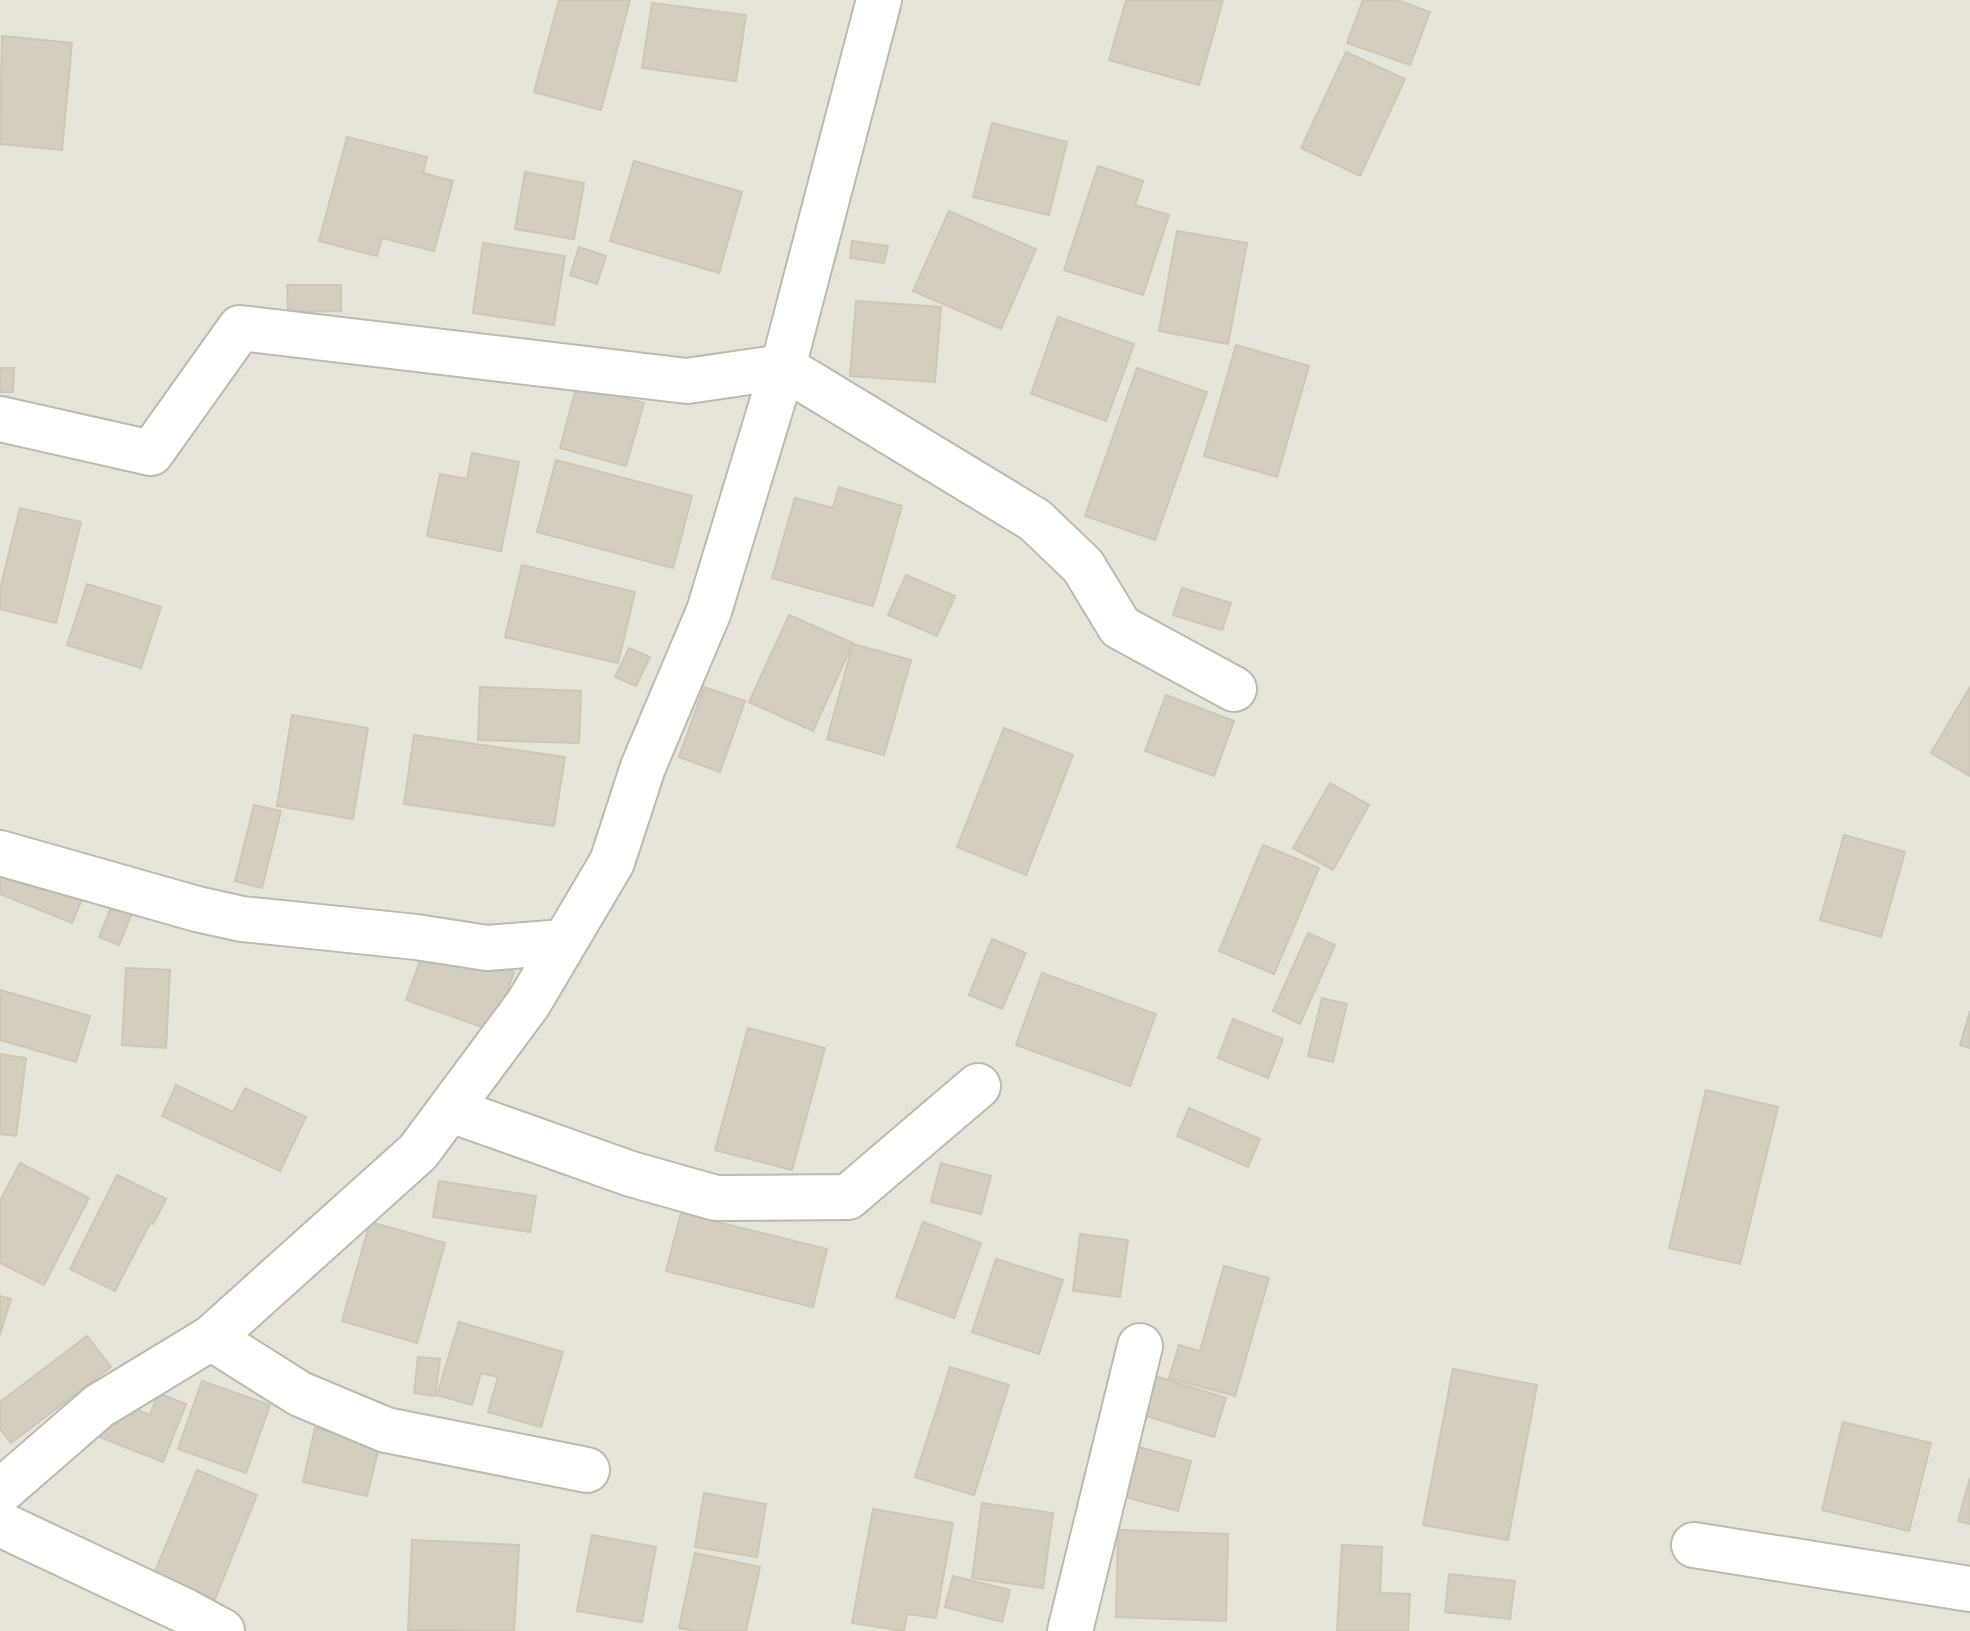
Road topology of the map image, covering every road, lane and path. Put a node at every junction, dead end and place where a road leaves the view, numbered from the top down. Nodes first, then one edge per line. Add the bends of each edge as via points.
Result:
1 (879, 0) edge
2 (783, 367) junction
3 (0, 419) edge
4 (1234, 689) dead end
5 (0, 853) edge
6 (563, 942) junction
7 (978, 1086) dead end
8 (451, 1110) junction
9 (211, 1338) junction
10 (1140, 1346) dead end
11 (587, 1470) dead end
12 (0, 1492) edge
13 (0, 1524) edge
14 (1694, 1545) dead end
15 (1970, 1589) edge
16 (222, 1631) edge
17 (1070, 1631) edge

1 - 2 street
2 - 3 street via 687,381 240,328 151,453
2 - 4 street via 1035,520 1083,566 1120,627
2 - 6 street via 709,611 643,767 612,862
5 - 6 street via 242,919 487,948
6 - 8 street via 528,1004
7 - 8 street via 848,1197 716,1198 631,1174
8 - 9 street via 418,1152
9 - 11 street via 300,1394 386,1430
9 - 12 street via 99,1406
10 - 17 street
13 - 16 street
14 - 15 street

